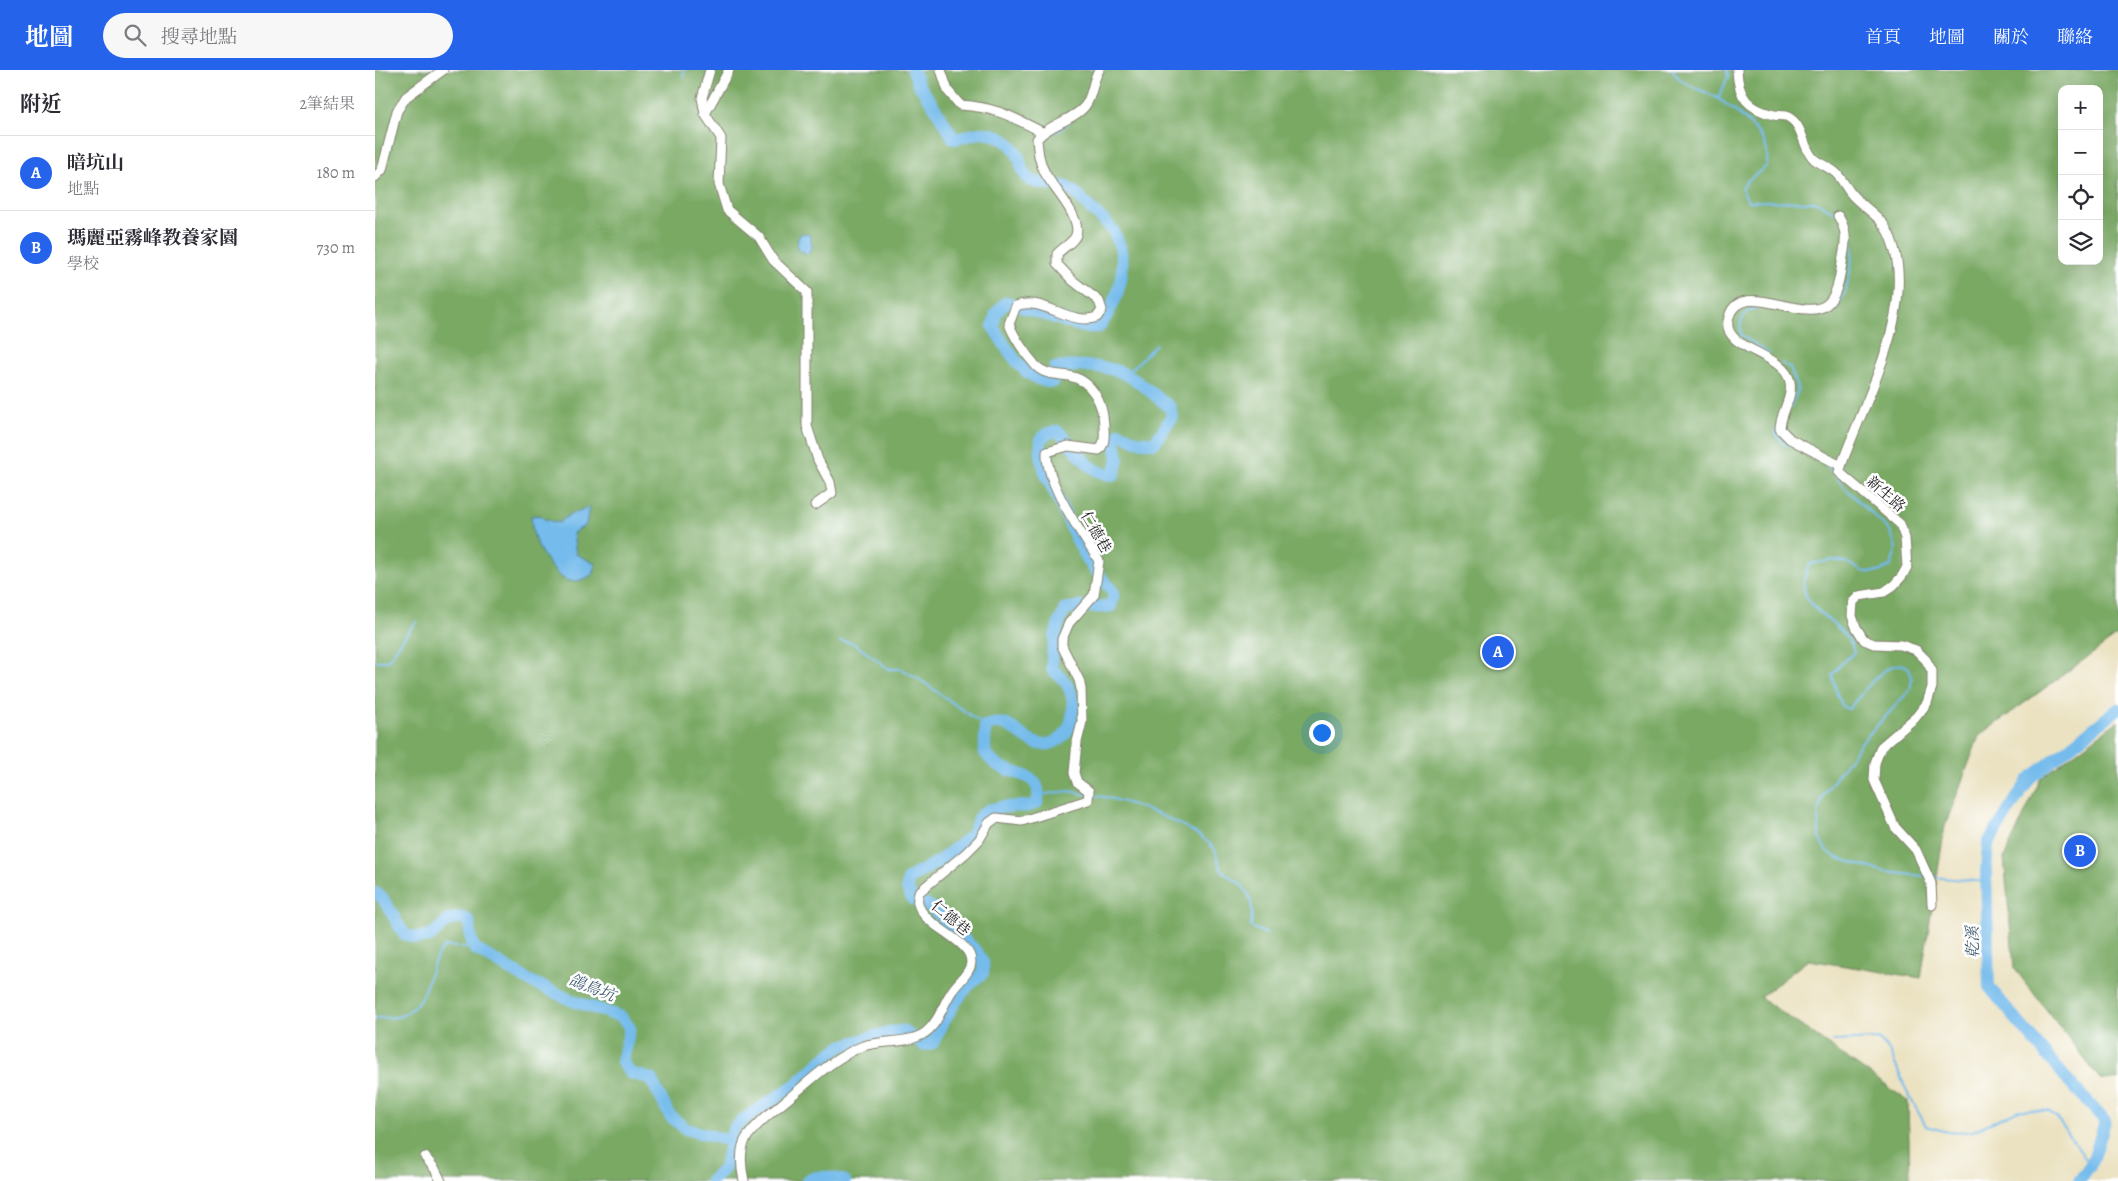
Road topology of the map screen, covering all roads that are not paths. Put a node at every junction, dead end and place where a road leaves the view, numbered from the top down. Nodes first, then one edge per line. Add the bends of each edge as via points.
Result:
1 (443, 70) edge
2 (710, 70) edge
3 (729, 70) edge
4 (941, 70) edge
5 (1099, 70) edge
6 (1737, 70) edge
7 (705, 114) junction
8 (1042, 132) junction
9 (375, 177) edge
10 (1838, 216) dead end
11 (1841, 466) junction
12 (815, 505) dead end
13 (1932, 905) dead end
14 (425, 1157) dead end
15 (441, 1181) edge
16 (744, 1181) edge

1 - 9 street via 407,97 397,111 382,170
2 - 7 street via 702,98
3 - 7 street
4 - 8 street via 948,91 960,105 983,106
5 - 8 street via 1084,107 1053,129
6 - 11 street via 1747,103 1756,110 1787,116 1795,122 1812,157 1836,174 1854,197 1872,212 1888,231 1895,249 1898,273 1893,330
7 - 12 street via 721,138 719,184 727,210 759,237 773,260 807,292 807,426 818,460 830,482 831,493
8 - 16 street, 仁德巷 via 1037,139 1039,158 1077,227 1074,238 1057,254 1057,264 1099,300 1102,310 1097,317 1084,320 1026,302 1016,306 1009,324 1037,366 1047,373 1072,376 1092,388 1103,413 1104,443 1099,450 1071,446 1047,452 1054,485 1099,561 1094,595 1069,623 1062,639 1081,689 1082,722 1074,773 1077,782 1089,791 1088,800 1021,821 997,818 989,823 966,853 919,892 917,902 925,917 966,948 971,957 964,977 952,990 934,1024 920,1035 865,1046 849,1053 765,1118 746,1138 742,1170
10 - 11 street via 1845,226 1846,242 1840,276 1827,305 1809,309 1744,300 1735,305 1728,327 1733,337 1749,349 1774,360 1786,372 1790,380 1790,397 1780,427 1796,442
11 - 13 street, 新生路 via 1839,472 1900,524 1905,538 1907,567 1902,576 1884,592 1859,596 1853,602 1852,616 1864,640 1916,650 1932,671 1927,703 1916,717 1881,747 1873,780 1895,827 1916,850 1930,881
14 - 15 street

